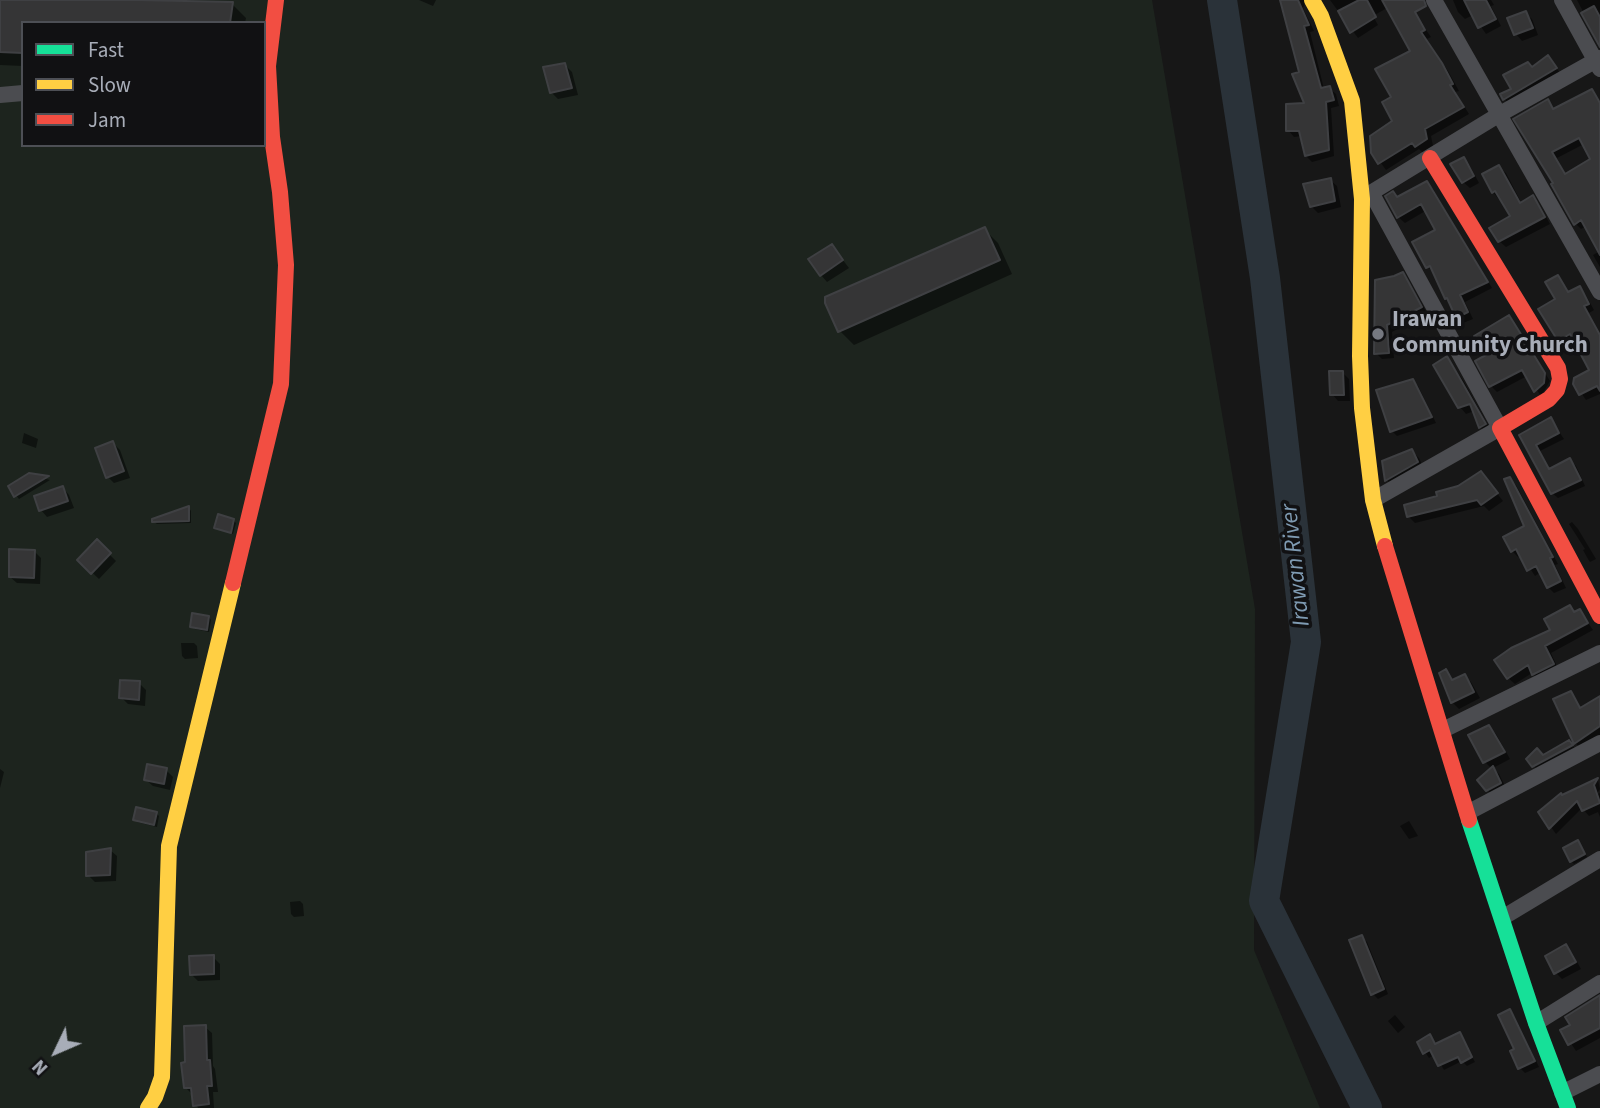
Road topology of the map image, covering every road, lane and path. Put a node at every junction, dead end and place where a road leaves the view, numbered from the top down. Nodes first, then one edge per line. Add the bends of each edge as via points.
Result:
1 (276, 0) edge
2 (1312, 0) edge
3 (1434, 0) edge
4 (1562, 0) edge
5 (1599, 63) edge
6 (266, 66) edge
7 (21, 93) edge
8 (0, 95) edge
9 (1500, 114) junction
10 (1430, 158) junction
11 (1367, 196) junction
12 (1600, 292) edge
13 (1500, 428) junction
14 (1373, 500) junction
15 (1600, 616) edge
16 (1600, 653) edge
17 (1443, 730) junction
18 (1600, 743) edge
19 (1467, 813) junction
20 (1600, 859) edge
21 (1502, 918) junction
22 (1600, 983) edge
23 (1536, 1023) junction
24 (1600, 1074) edge
25 (1565, 1100) edge
26 (148, 1108) edge

1 - 6 street
2 - 11 street via 1348,85
3 - 9 street
4 - 5 street
5 - 9 street
6 - 26 street via 286,265 281,384 169,846 162,1077
7 - 8 street
9 - 10 street
9 - 12 street
10 - 11 street
10 - 13 street via 1558,368 1557,390 1549,399
11 - 13 street
11 - 14 street via 1360,356
13 - 14 street
13 - 15 street
14 - 17 street via 1392,575
16 - 17 street
17 - 19 street
18 - 19 street
19 - 21 street
20 - 21 street
21 - 23 street
22 - 23 street
23 - 25 street
24 - 25 street

